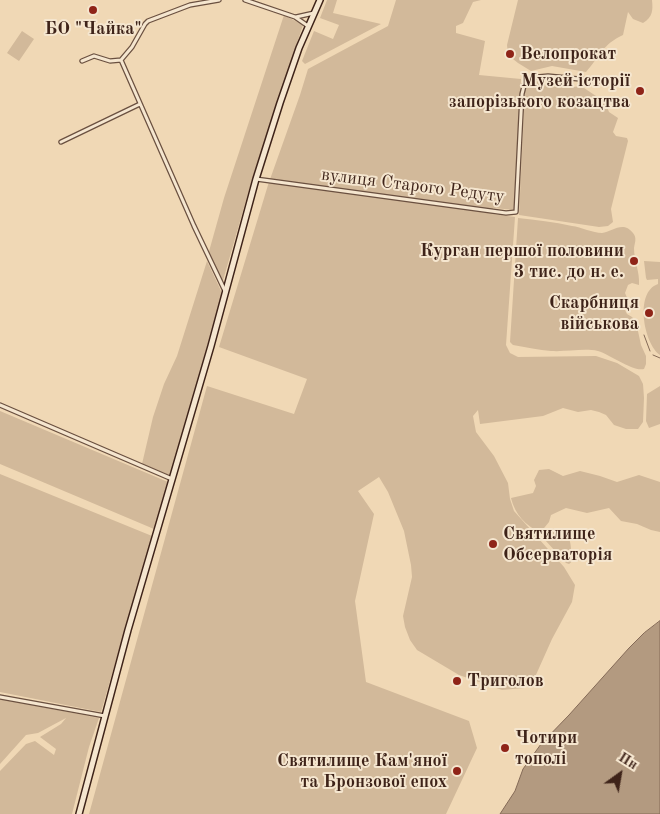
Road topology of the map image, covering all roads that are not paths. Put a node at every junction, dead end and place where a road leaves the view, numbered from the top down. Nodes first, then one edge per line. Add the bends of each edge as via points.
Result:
1 (219, 0) edge
2 (244, 0) edge
3 (320, 0) edge
4 (314, 14) junction
5 (295, 17) junction
6 (308, 26) junction
7 (121, 60) junction
8 (82, 61) dead end
9 (621, 83) dead end
10 (140, 104) junction
11 (61, 142) dead end
12 (256, 179) junction
13 (225, 292) junction
14 (0, 405) edge
15 (172, 479) junction
16 (0, 697) edge
17 (105, 716) junction
18 (79, 814) edge

1 - 7 street via 190,5 148,21
2 - 5 street
3 - 4 main road
4 - 5 street
4 - 6 main road
5 - 6 street
6 - 12 main road
7 - 8 street via 102,60 94,56
7 - 10 street
9 - 12 street, вулиця Старого Редуту via 548,76 526,78 522,94 516,212
10 - 11 street
10 - 13 street
12 - 13 main road
13 - 15 main road
14 - 15 street
15 - 17 main road
16 - 17 street
17 - 18 main road

